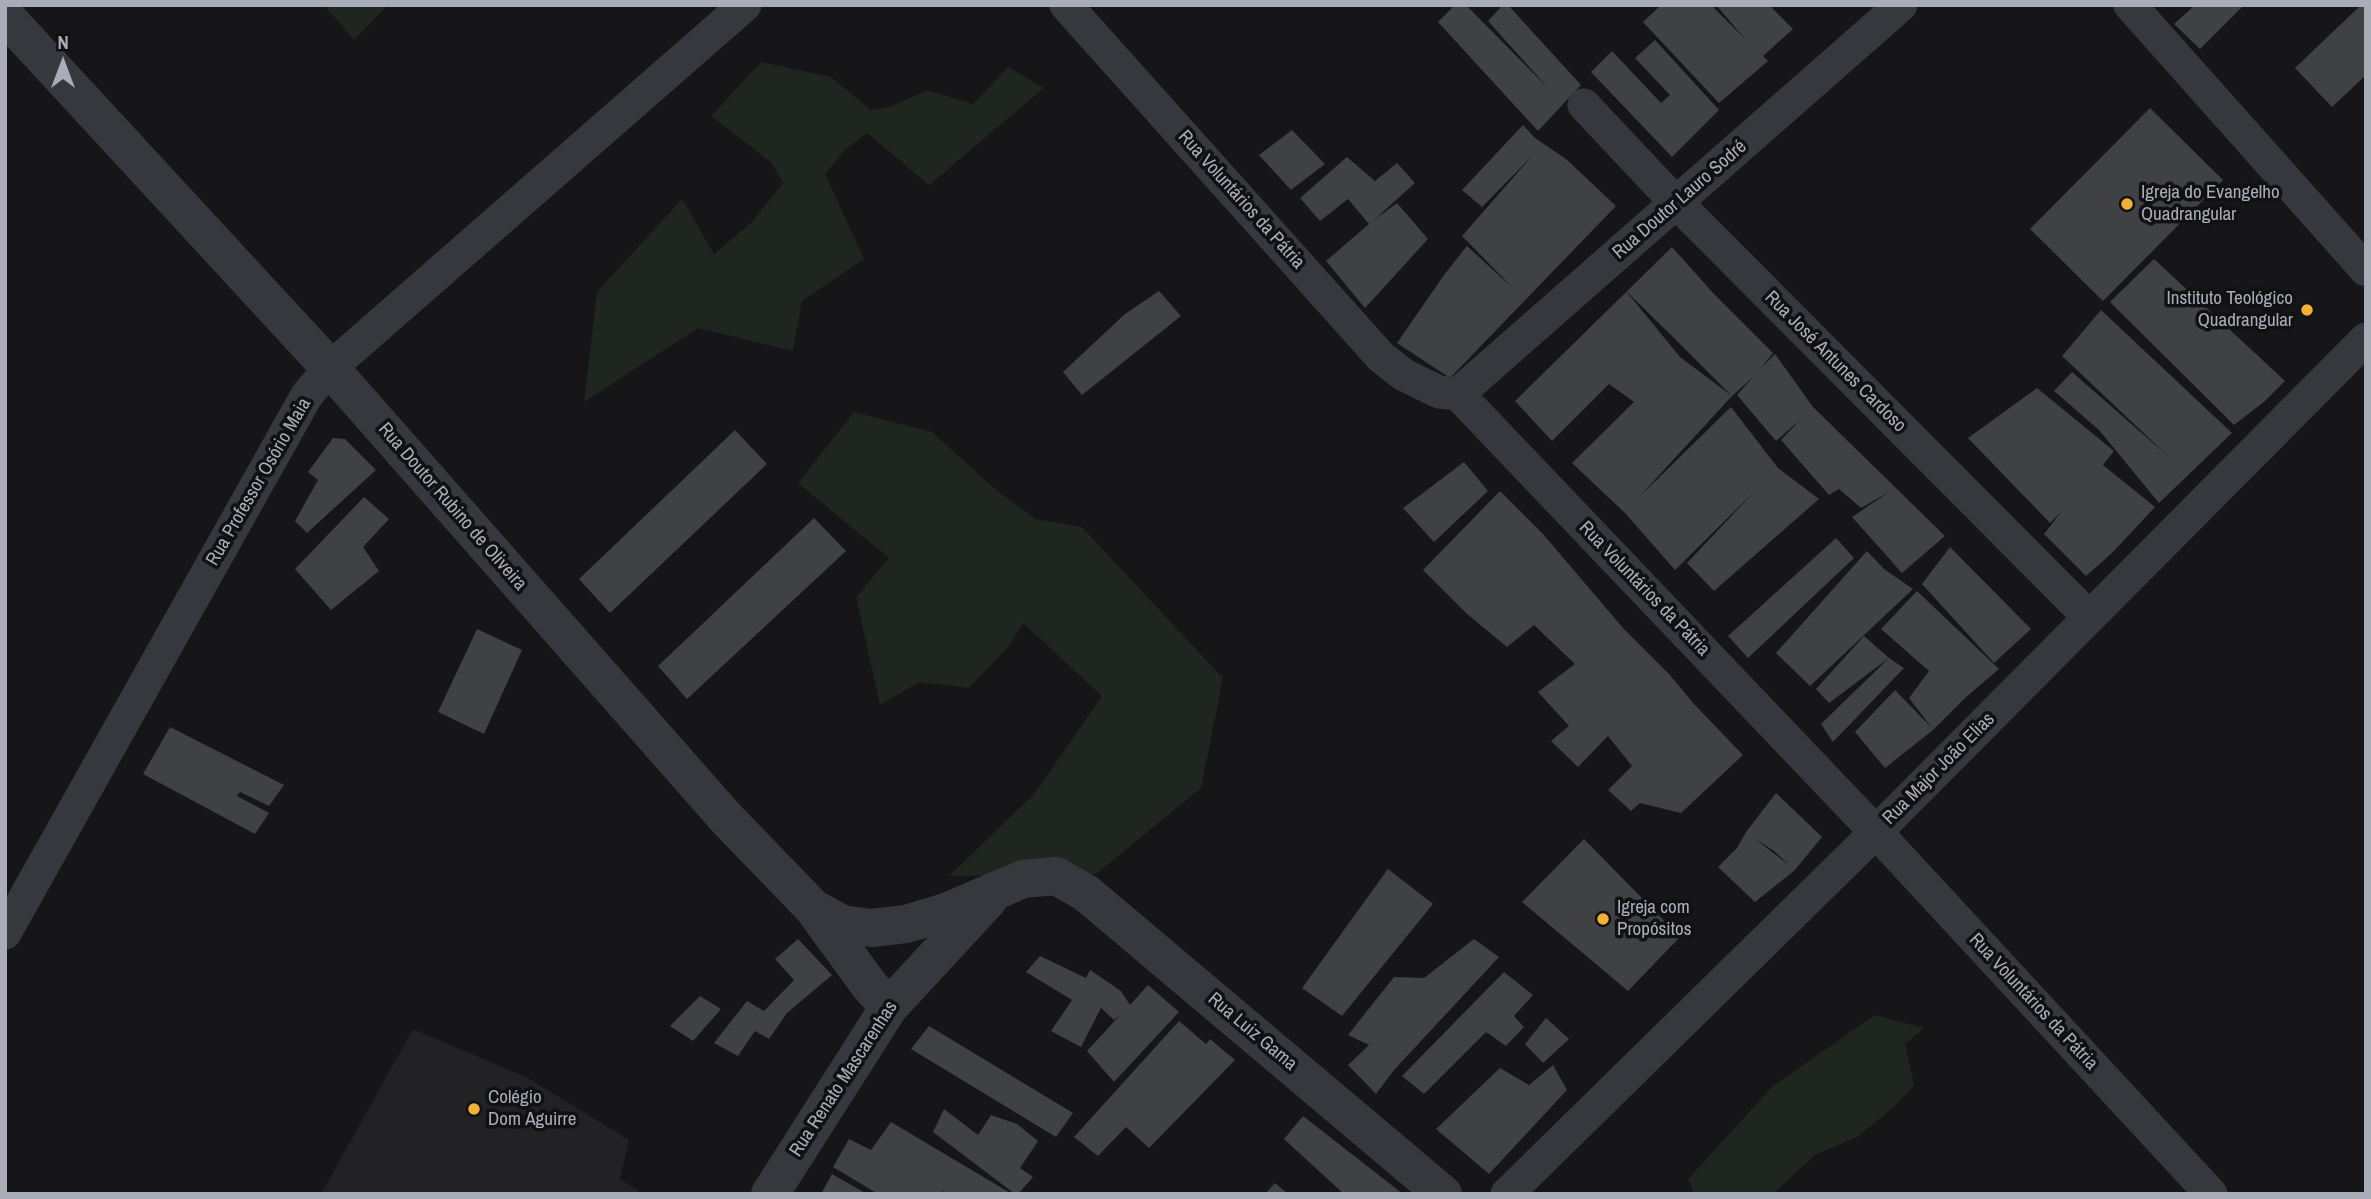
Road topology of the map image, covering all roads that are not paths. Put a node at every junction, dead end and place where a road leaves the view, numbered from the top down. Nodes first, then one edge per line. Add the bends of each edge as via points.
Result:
1 (746, 5) edge
2 (1066, 5) edge
3 (1901, 5) edge
4 (2130, 5) edge
5 (5, 16) edge
6 (1584, 105) dead end
7 (1677, 202) junction
8 (2366, 270) edge
9 (2366, 339) edge
10 (330, 368) junction
11 (1458, 394) junction
12 (2089, 617) junction
13 (1876, 832) junction
14 (994, 893) junction
15 (813, 908) junction
16 (5, 933) edge
17 (889, 1007) junction
18 (770, 1194) edge
19 (1443, 1194) edge
20 (1507, 1194) edge
21 (2211, 1194) edge

1 - 10 street, Rua Professor Osório Maia
2 - 11 street, Rua Voluntários da Pátria via 1381,357 1404,375 1439,392
3 - 7 street, Rua Doutor Lauro Sodré
4 - 8 street
5 - 10 street, Rua Doutor Rubino de Oliveira
6 - 7 street, Rua José Antunes Cardoso
7 - 11 street, Rua Doutor Lauro Sodré
7 - 12 street, Rua José Antunes Cardoso
9 - 12 street, Rua Major João Elias
10 - 15 street, Rua Doutor Rubino de Oliveira via 726,818
10 - 16 street, Rua Professor Osório Maia via 307,395
11 - 13 street, Rua Voluntários da Pátria
12 - 13 street, Rua Major João Elias
13 - 20 street, Rua Major João Elias
13 - 21 street, Rua Voluntários da Pátria
14 - 15 street via 906,924 871,928 842,924
14 - 17 street, Rua Renato Mascarenhas
14 - 19 street, Rua Luiz Gama via 1023,879 1056,876 1086,892
15 - 17 street, Rua Doutor Rubino de Oliveira
17 - 18 street, Rua Renato Mascarenhas

